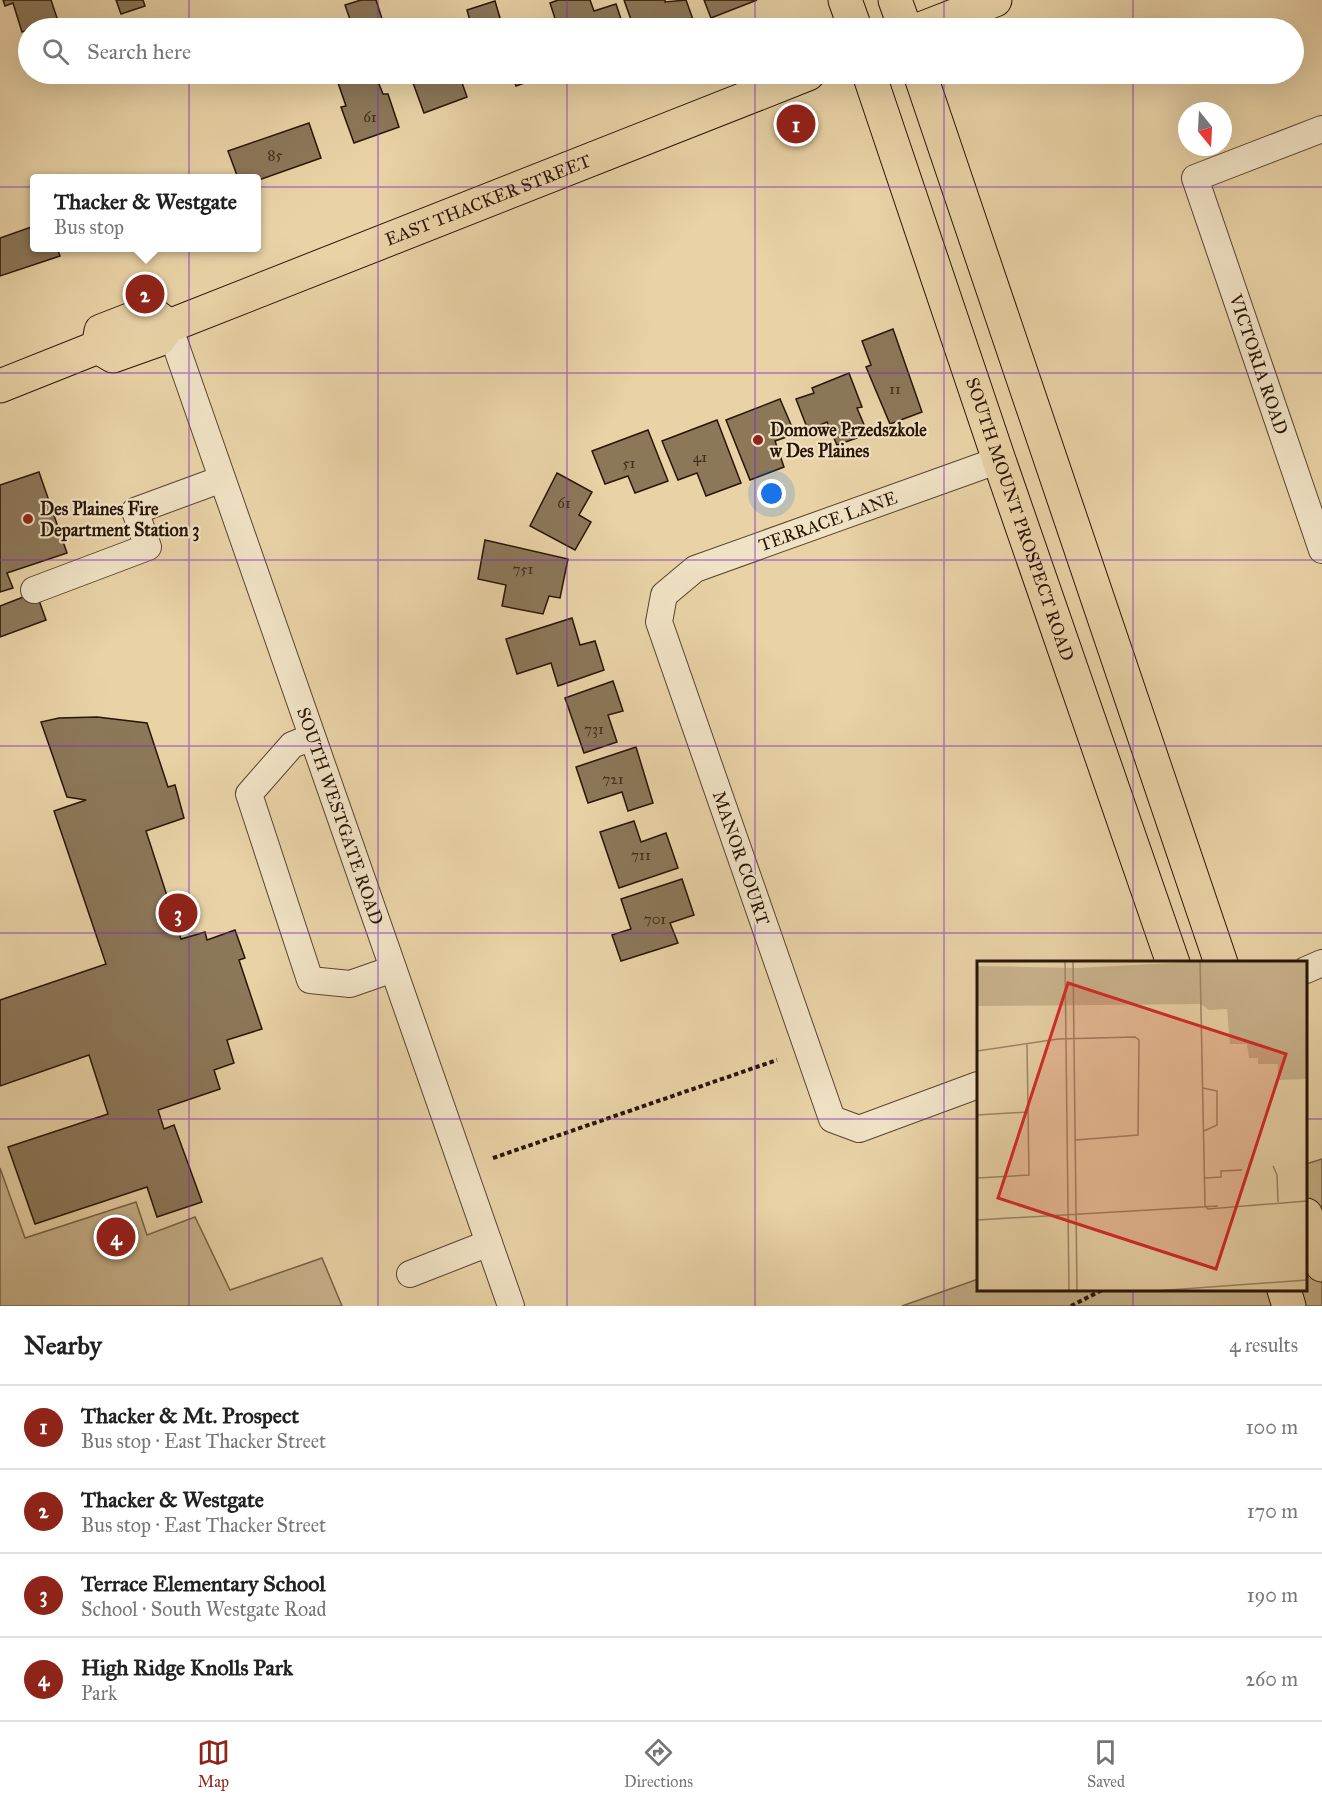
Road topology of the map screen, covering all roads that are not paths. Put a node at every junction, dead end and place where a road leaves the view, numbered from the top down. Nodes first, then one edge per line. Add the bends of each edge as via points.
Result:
1 (845, 0) edge
2 (895, 0) edge
3 (995, 0) edge
4 (851, 18) edge
5 (901, 18) edge
6 (949, 18) edge
7 (783, 84) edge
8 (872, 84) edge
9 (923, 84) edge
10 (1322, 129) edge
11 (169, 326) junction
12 (0, 386) edge
13 (999, 460) junction
14 (222, 479) junction
15 (1317, 520) edge
16 (1322, 550) edge
17 (34, 590) dead end
18 (664, 595) joint
19 (312, 737) junction
20 (1172, 961) edge
21 (1220, 961) edge
22 (1322, 963) edge
23 (393, 969) junction
24 (1307, 969) edge
25 (977, 1085) edge
26 (1307, 1221) edge
27 (489, 1244) junction
28 (1322, 1265) edge
29 (410, 1274) dead end
30 (1284, 1291) edge
31 (511, 1306) edge
32 (1289, 1306) edge

1 - 4 main road
2 - 5 main road
3 - 6 main road
7 - 11 main road, EAST THACKER STREET
8 - 13 main road, SOUTH MOUNT PROSPECT ROAD
9 - 21 main road
10 - 15 street, VICTORIA ROAD via 1195,178
11 - 12 main road, EAST THACKER STREET via 158,340 113,356 98,347
11 - 14 street, SOUTH WESTGATE ROAD
13 - 18 street, TERRACE LANE via 695,569
13 - 20 main road, SOUTH MOUNT PROSPECT ROAD
14 - 17 street via 135,511 148,547
14 - 19 street, SOUTH WESTGATE ROAD
15 - 16 street, VICTORIA ROAD
18 - 25 street, MANOR COURT via 659,622 832,1119 859,1129
19 - 23 street, SOUTH WESTGATE ROAD
19 - 23 street via 292,745 249,794 310,980 350,984
22 - 24 street
23 - 27 street, SOUTH WESTGATE ROAD
26 - 28 main road
27 - 29 street
27 - 31 street, SOUTH WESTGATE ROAD
30 - 32 main road

